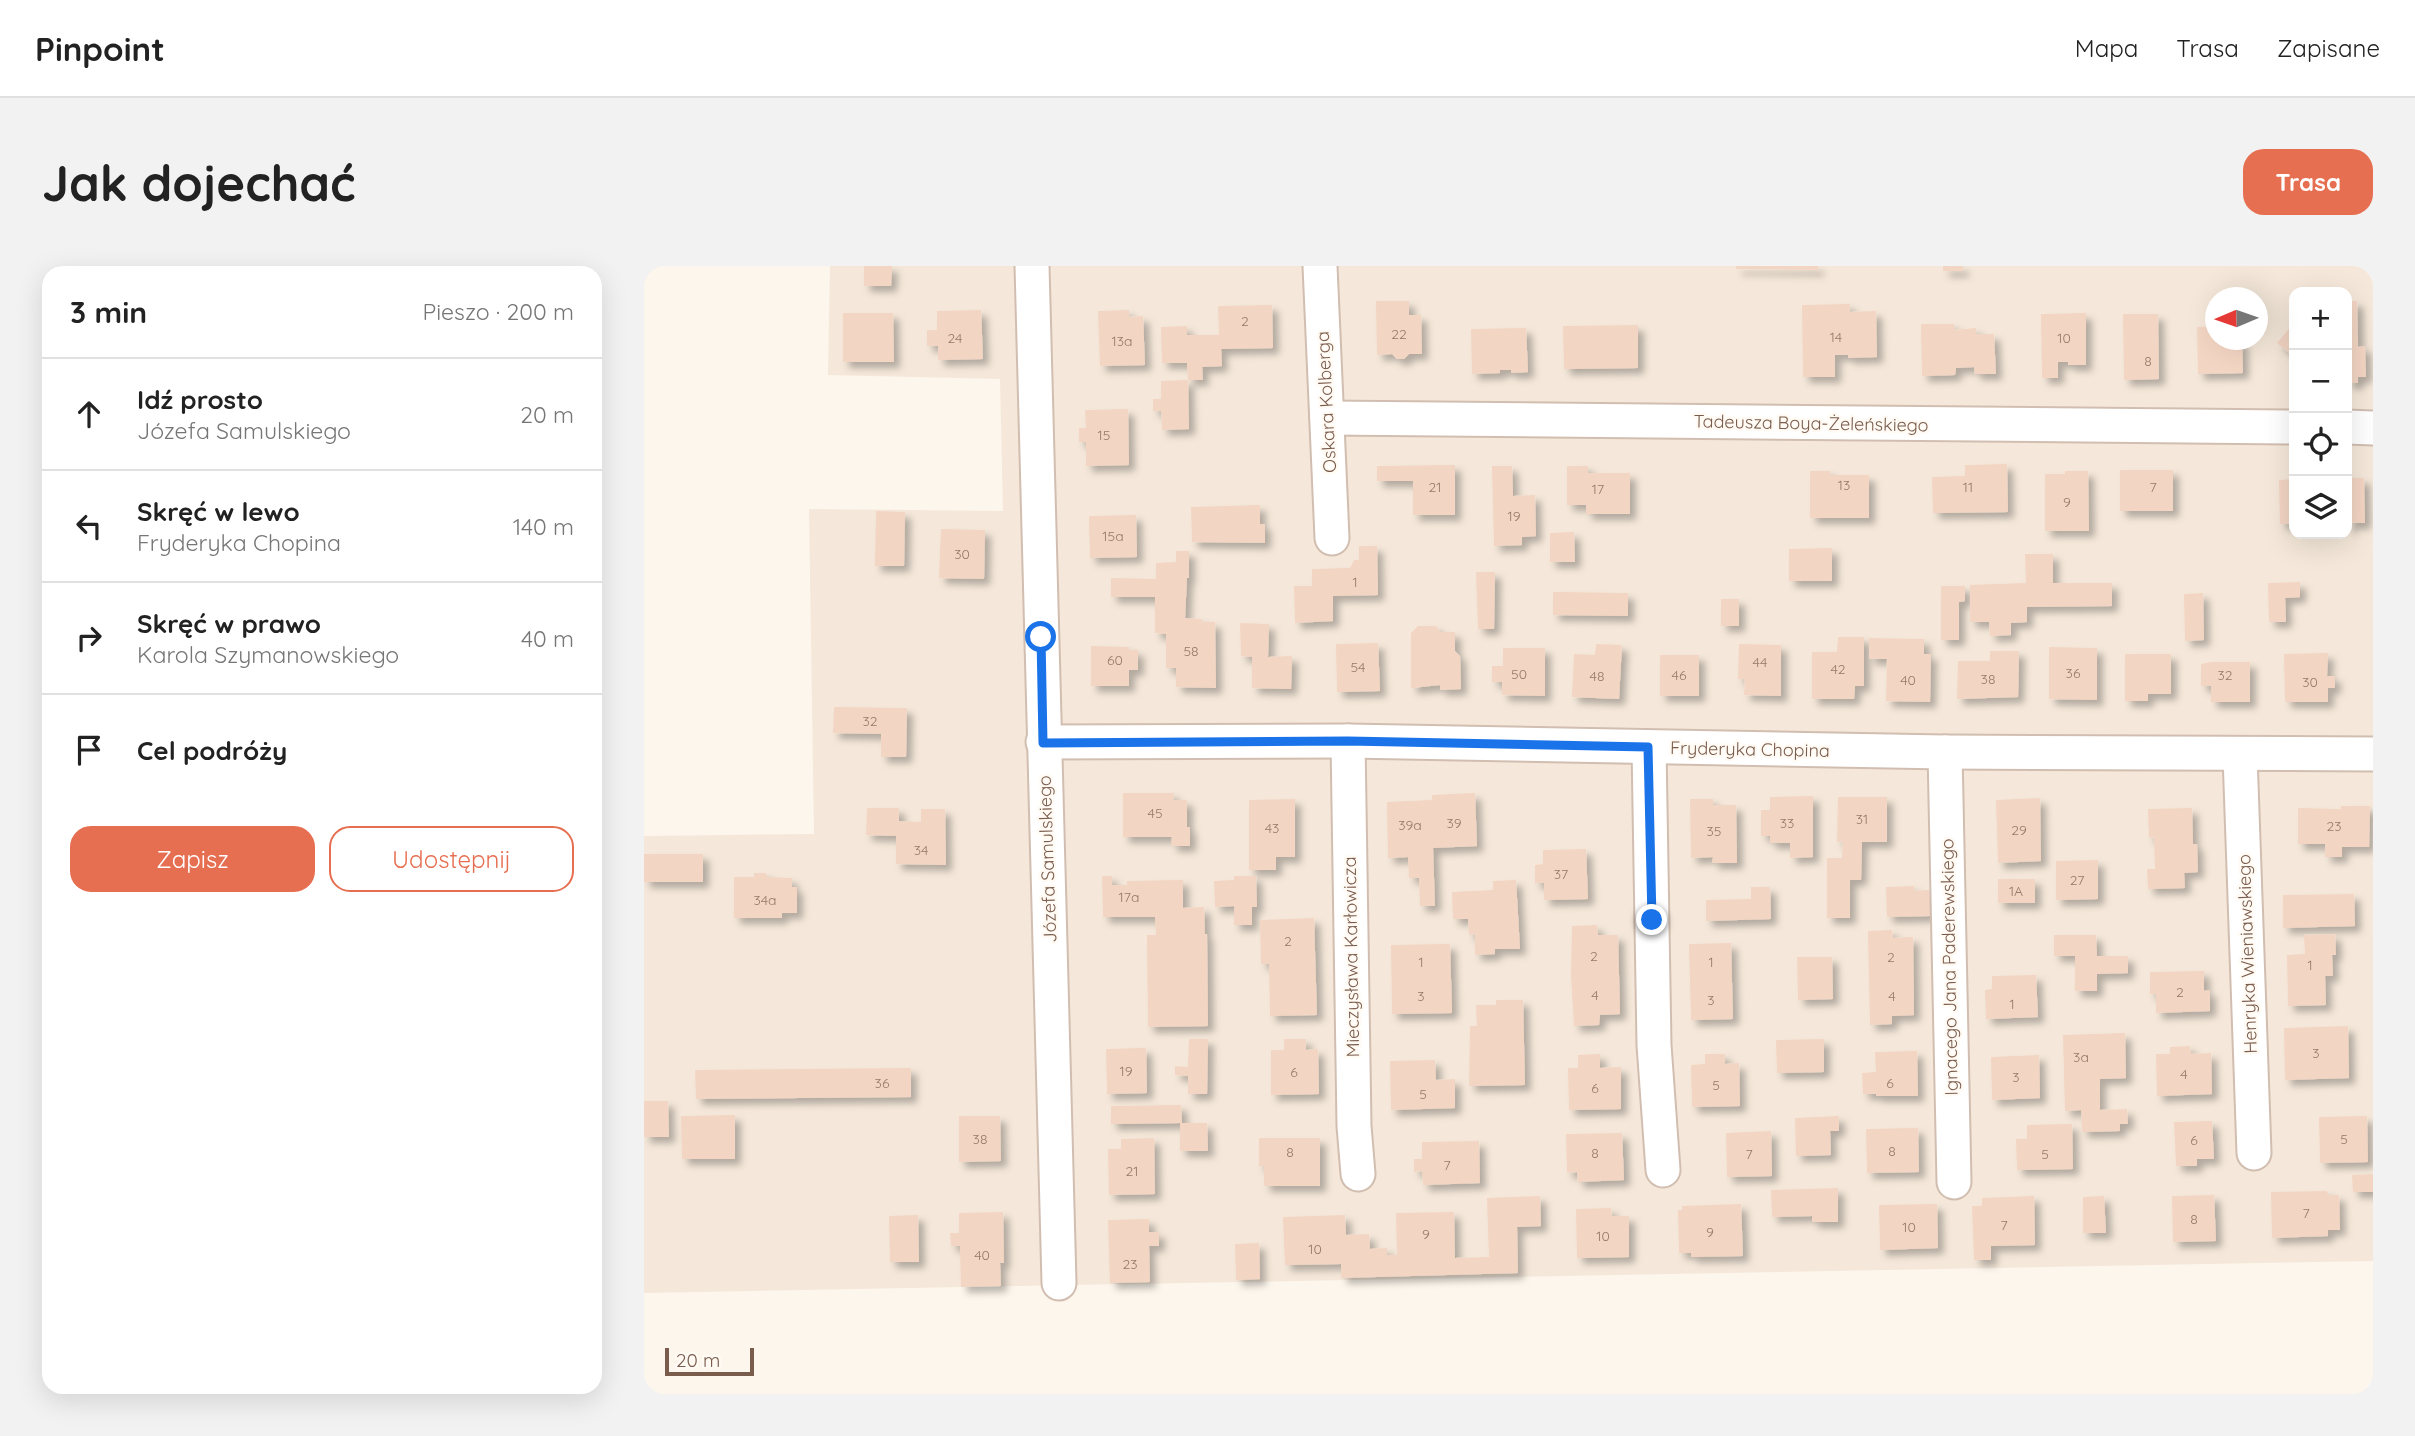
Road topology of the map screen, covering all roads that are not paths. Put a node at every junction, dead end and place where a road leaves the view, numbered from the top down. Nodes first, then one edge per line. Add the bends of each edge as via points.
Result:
1 (1032, 266) edge
2 (1320, 266) edge
3 (1327, 418) junction
4 (2289, 427) edge
5 (2352, 427) edge
6 (2373, 428) edge
7 (1332, 538) dead end
8 (1348, 741) junction
9 (1043, 743) junction
10 (1648, 747) junction
11 (1945, 752) junction
12 (2373, 754) edge
13 (2240, 755) junction
14 (2254, 1153) dead end
15 (1663, 1170) dead end
16 (1358, 1174) dead end
17 (1954, 1182) dead end
18 (1059, 1283) dead end

1 - 9 street, Józefa Samulskiego
2 - 3 street, Oskara Kolberga
3 - 4 street, Tadeusza Boya-Żeleńskiego
3 - 7 street, Oskara Kolberga
5 - 6 street
8 - 9 street, Fryderyka Chopina
8 - 10 street, Fryderyka Chopina
8 - 16 street, Mieczysława Karłowicza
9 - 18 street, Józefa Samulskiego
10 - 11 street, Fryderyka Chopina
10 - 15 street via 1654,1045
11 - 13 street, Fryderyka Chopina
11 - 17 street, Ignacego Jana Paderewskiego
12 - 13 street, Fryderyka Chopina
13 - 14 street, Henryka Wieniawskiego

